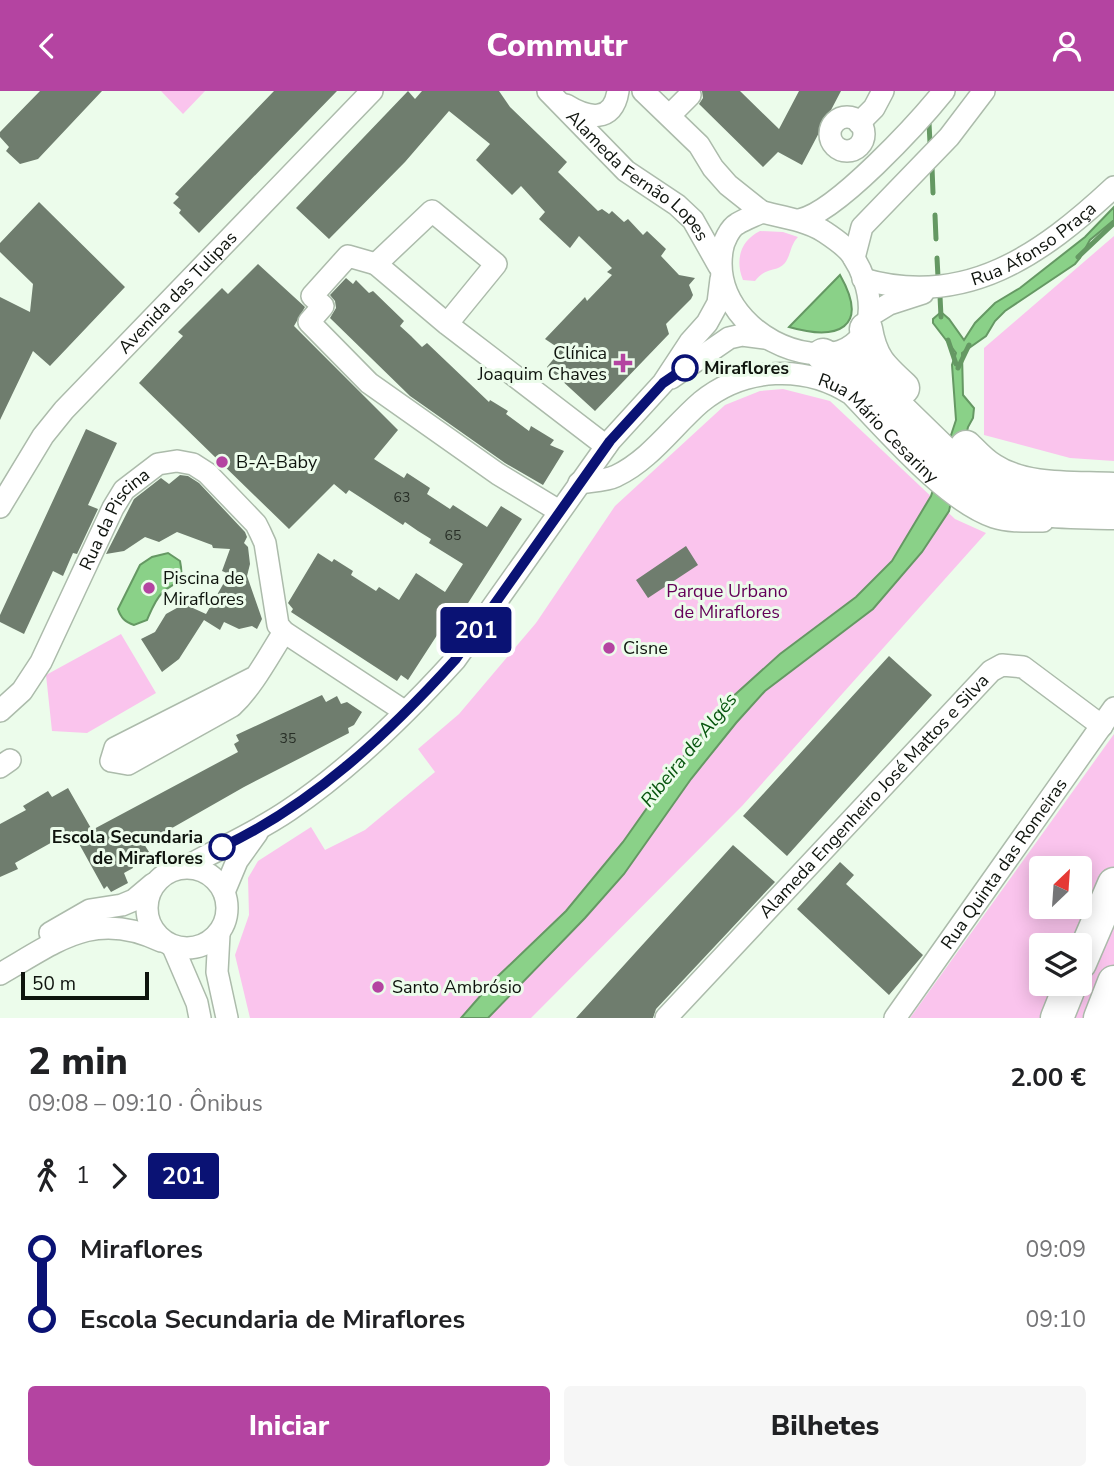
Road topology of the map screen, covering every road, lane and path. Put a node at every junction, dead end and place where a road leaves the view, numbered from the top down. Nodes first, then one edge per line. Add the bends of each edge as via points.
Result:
1 (372, 91) edge
2 (618, 91) edge
3 (643, 91) edge
4 (883, 91) edge
5 (944, 91) edge
6 (984, 91) edge
7 (551, 95) edge
8 (690, 95) dead end
9 (670, 115) junction
10 (859, 123) dead end
11 (1114, 187) edge
12 (762, 212) junction
13 (799, 220) junction
14 (853, 258) junction
15 (376, 264) junction
16 (720, 272) junction
17 (863, 278) junction
18 (944, 286) junction
19 (868, 322) junction
20 (447, 324) junction
21 (768, 339) junction
22 (823, 355) junction
23 (663, 383) junction
24 (606, 446) junction
25 (579, 483) junction
26 (1114, 489) edge
27 (0, 507) edge
28 (559, 511) junction
29 (1114, 513) edge
30 (1114, 525) edge
31 (284, 632) junction
32 (255, 677) junction
33 (404, 711) junction
34 (0, 712) edge
35 (1108, 717) edge
36 (263, 826) junction
37 (186, 867) junction
38 (153, 884) junction
39 (1114, 884) edge
40 (224, 892) junction
41 (219, 934) junction
42 (1092, 935) edge
43 (170, 945) junction
44 (0, 962) edge
45 (0, 974) edge
46 (1114, 982) edge
47 (1066, 996) edge
48 (200, 1018) edge
49 (227, 1018) edge
50 (666, 1018) edge
51 (895, 1018) edge
52 (1057, 1018) edge
53 (1100, 1018) edge

1 - 27 street, Avenida das Tulipas via 64,410
2 - 7 street via 612,107 597,115 575,110
3 - 9 street
4 - 10 street
5 - 13 street via 909,133 870,169 819,212
6 - 14 street via 949,137 862,227
7 - 16 street, Alameda Fernão Lopes via 626,171 693,220
8 - 9 street
9 - 12 street via 728,185
11 - 18 street, Rua Afonso Praça via 1082,217 1011,265
12 - 13 street
12 - 16 street via 735,225 723,245
13 - 14 street via 822,230
14 - 17 street
15 - 20 street
15 - 20 street via 432,211 496,264
15 - 28 street via 348,255 312,296 323,306 309,322 369,383
16 - 21 street via 741,317
16 - 23 street via 718,303 712,315
17 - 18 street, Rua Afonso Praça via 903,287
17 - 19 street via 868,291
18 - 19 street, Rua Afonso Praça via 889,304
19 - 22 street via 851,346
19 - 26 highway via 869,346 878,365 989,468 1029,484
20 - 24 street
21 - 22 street
21 - 23 street via 729,338
22 - 29 highway via 865,376 995,498 1037,511
23 - 24 street
24 - 25 street
25 - 28 street
25 - 30 street, Rua Mário Cesariny via 615,477 703,401 731,384 752,376 789,374 834,383 851,394 952,494 993,517
28 - 33 street via 455,660
31 - 32 street
31 - 33 street
31 - 34 street, Rua da Piscina via 278,625 265,543 256,524 193,464 158,464 124,490 41,662 22,691
32 - 32 street via 232,706 128,764 111,761 115,748
33 - 36 street via 345,767
35 - 50 street, Alameda Engenheiro José Mattos e Silva via 1023,667 1002,665 991,671
35 - 51 street, Rua Quinta das Romeiras
36 - 37 street
36 - 40 street via 241,855
37 - 38 street
37 - 40 street via 212,876
38 - 43 street via 146,913 155,935
38 - 44 street via 134,900 90,910
39 - 42 highway
40 - 41 street via 225,923
41 - 43 street via 193,949
41 - 49 street via 217,972
43 - 45 street via 127,928 93,928
43 - 48 street
46 - 53 highway
47 - 52 highway

